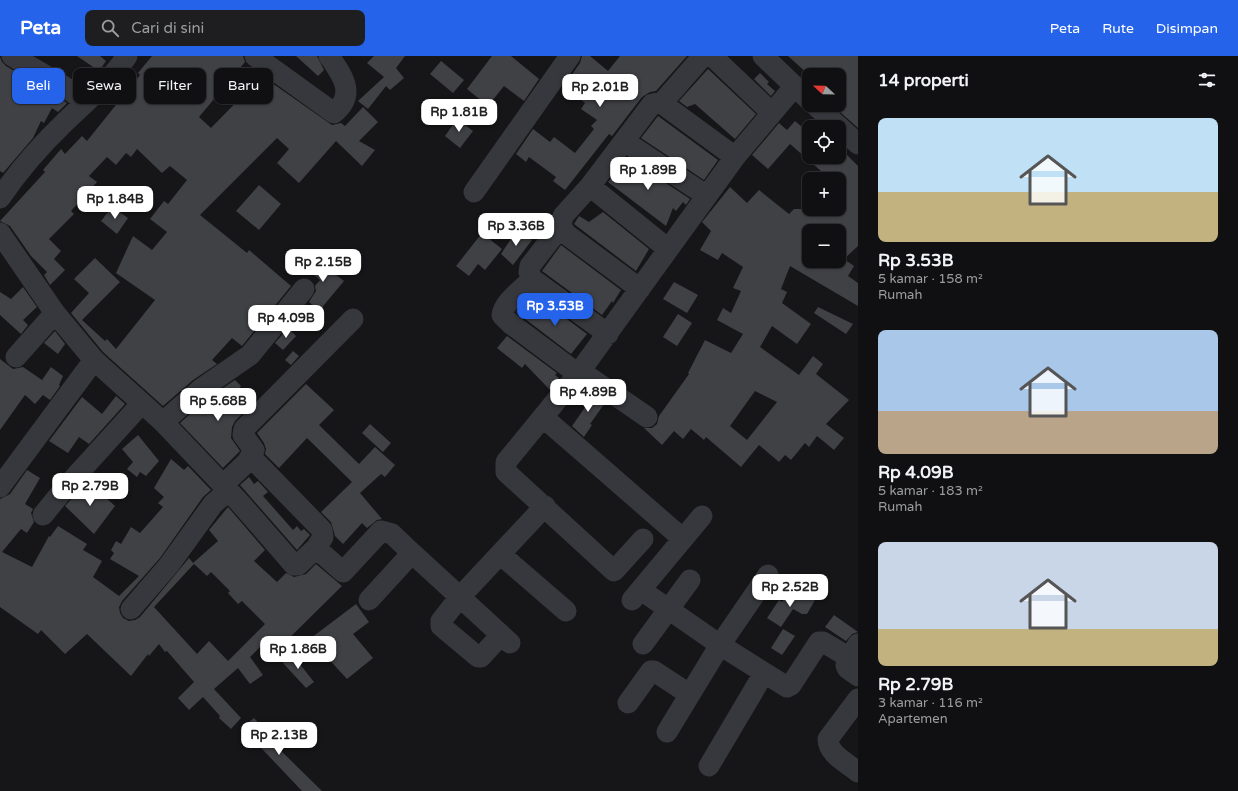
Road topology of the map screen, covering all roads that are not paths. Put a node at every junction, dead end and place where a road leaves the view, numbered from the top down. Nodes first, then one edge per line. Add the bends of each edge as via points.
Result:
1 (12, 56) edge
2 (255, 56) edge
3 (330, 56) edge
4 (570, 56) edge
5 (703, 56) edge
6 (712, 56) edge
7 (763, 56) edge
8 (122, 58) edge
9 (114, 68) edge
10 (73, 93) edge
11 (802, 93) edge
12 (84, 104) edge
13 (661, 104) junction
14 (823, 112) edge
15 (772, 113) junction
16 (624, 141) junction
17 (858, 144) edge
18 (735, 157) junction
19 (590, 186) junction
20 (474, 192) dead end
21 (1, 195) edge
22 (707, 196) junction
23 (561, 226) junction
24 (0, 233) edge
25 (668, 249) junction
26 (532, 279) junction
27 (304, 289) dead end
28 (640, 289) junction
29 (55, 313) junction
30 (353, 319) dead end
31 (608, 334) junction
32 (16, 357) dead end
33 (94, 360) junction
34 (579, 373) junction
35 (142, 403) junction
36 (647, 417) dead end
37 (544, 418) junction
38 (164, 422) junction
39 (251, 457) junction
40 (0, 487) edge
41 (226, 488) junction
42 (545, 506) junction
43 (43, 515) dead end
44 (702, 516) dead end
45 (643, 539) dead end
46 (683, 539) junction
47 (316, 548) junction
48 (412, 553) junction
49 (500, 554) junction
50 (768, 575) dead end
51 (690, 580) dead end
52 (459, 598) junction
53 (369, 600) dead end
54 (131, 609) dead end
55 (668, 610) junction
56 (566, 611) dead end
57 (642, 644) dead end
58 (720, 645) junction
59 (855, 659) edge
60 (764, 673) junction
61 (689, 694) junction
62 (858, 699) edge
63 (628, 703) dead end
64 (667, 732) dead end
65 (709, 766) dead end
66 (858, 772) edge

1 - 10 street
2 - 3 street via 334,113 345,101 346,90 342,76
4 - 20 street
5 - 13 street
6 - 15 street
7 - 11 street
8 - 9 street
11 - 15 street
12 - 21 street via 34,152
13 - 16 street via 652,104
13 - 18 street
14 - 17 street
15 - 18 street
16 - 19 street
16 - 22 street
18 - 22 street
19 - 23 street via 563,216
19 - 25 street
22 - 25 street
23 - 26 street via 530,266
23 - 28 street via 566,234
24 - 29 street
25 - 28 street
26 - 31 street
26 - 34 street via 512,299 502,315
27 - 38 street via 250,355 209,382
28 - 31 street
29 - 32 street
29 - 33 street
30 - 39 street via 244,429 242,435 254,450
31 - 34 street
33 - 35 street
33 - 40 street
34 - 36 street
34 - 37 street
35 - 38 street
35 - 43 street
37 - 42 street via 506,462 505,467 506,472
37 - 46 street
38 - 41 street
39 - 41 street
39 - 47 street via 323,532 323,537
41 - 47 street via 294,565 298,565
41 - 54 street via 169,565
42 - 45 street via 614,571
42 - 49 street
44 - 46 street
46 - 55 street via 636,595
47 - 48 street via 343,572 381,531 392,534
48 - 52 street
48 - 53 street
49 - 52 street
49 - 56 street
50 - 58 street
51 - 55 street
52 - 52 street via 443,617 441,626 478,657 482,657 505,639
55 - 57 street
55 - 58 street
58 - 60 street
58 - 61 street
59 - 60 street via 819,642 791,685 787,687
60 - 65 street
61 - 63 street via 653,671
61 - 64 street
62 - 66 street via 828,739 828,746

